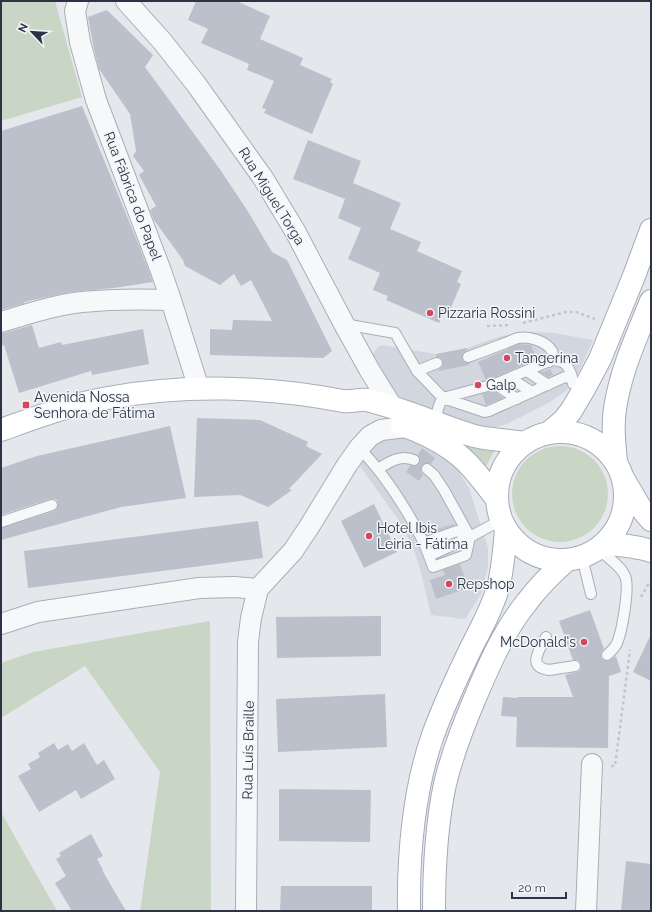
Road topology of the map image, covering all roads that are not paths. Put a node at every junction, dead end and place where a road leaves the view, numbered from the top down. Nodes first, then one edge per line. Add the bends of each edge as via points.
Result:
1 (78, 1) edge
2 (126, 1) edge
3 (651, 230) edge
4 (171, 300) junction
5 (651, 301) edge
6 (1, 322) edge
7 (344, 324) junction
8 (468, 357) dead end
9 (549, 362) junction
10 (437, 363) dead end
11 (416, 371) junction
12 (527, 371) junction
13 (510, 378) junction
14 (573, 380) junction
15 (495, 384) junction
16 (548, 385) junction
17 (199, 389) junction
18 (532, 392) junction
19 (443, 398) junction
20 (517, 399) junction
21 (346, 401) junction
22 (393, 408) junction
23 (570, 411) junction
24 (406, 427) junction
25 (446, 427) junction
26 (1, 430) edge
27 (550, 432) junction
28 (525, 443) junction
29 (359, 448) junction
30 (414, 460) dead end
31 (378, 469) junction
32 (427, 469) dead end
33 (620, 470) junction
34 (496, 498) junction
35 (52, 505) dead end
36 (651, 520) edge
37 (1, 522) edge
38 (503, 525) junction
39 (470, 537) junction
40 (424, 543) junction
41 (651, 551) edge
42 (588, 553) junction
43 (429, 556) junction
44 (258, 589) junction
45 (591, 594) dead end
46 (1, 624) edge
47 (546, 637) dead end
48 (607, 654) dead end
49 (575, 666) dead end
50 (592, 764) road end
51 (246, 911) edge
52 (409, 911) edge
53 (434, 911) edge
54 (586, 911) edge

1 - 4 street, Rua Fábrica do Papel via 75,11 80,42 96,100
2 - 7 street, Rua Miguel Torga via 196,84 264,178
3 - 23 main road via 600,359
4 - 6 street via 81,302
4 - 17 street, Rua Fábrica do Papel
5 - 33 main road via 621,377 615,404 614,430
7 - 11 lane via 395,333
7 - 22 street, Rua Miguel Torga
8 - 9 lane via 518,338 526,338 548,346 553,354
9 - 12 lane
9 - 14 lane via 558,360 565,363 569,366
10 - 11 lane
11 - 19 lane
12 - 13 lane
12 - 16 lane
13 - 15 lane
13 - 18 lane
14 - 16 lane via 565,377
14 - 23 lane
15 - 19 lane
15 - 20 lane
16 - 18 lane
17 - 21 main road via 276,391
17 - 26 main road via 126,395 77,404
18 - 20 lane
19 - 20 lane via 485,412
19 - 25 lane via 437,409 437,417
21 - 22 main road via 366,400
21 - 24 main road via 366,413
22 - 25 main road
23 - 27 main road
24 - 29 street via 380,430
24 - 34 main road via 450,448 478,474
25 - 28 main road via 484,438
27 - 28 main road
27 - 33 main road via 569,432 587,437 603,447
28 - 34 main road via 515,450 504,466 497,484
29 - 31 lane
29 - 44 street via 293,551
30 - 31 lane via 398,458
31 - 40 lane via 395,491
32 - 39 lane via 444,490
33 - 36 main road via 640,507
33 - 42 main road via 625,496 623,514 616,530
34 - 38 main road
35 - 37 lane
38 - 39 lane
38 - 42 main road via 514,541 529,552 547,559
38 - 52 main road via 502,565 498,588 445,704 424,765 412,841
39 - 40 lane via 457,531
39 - 43 lane
39 - 43 lane via 466,555 433,567
40 - 43 lane
41 - 42 main road via 625,546
42 - 45 lane
42 - 48 lane via 621,569 627,585 618,642
42 - 53 main road via 546,579 526,602 485,674 449,770 435,850
44 - 46 street via 199,588 38,612
44 - 51 street, Rua Luís Braille via 250,618 248,642
47 - 49 lane via 537,656 538,665 549,670
50 - 54 street

